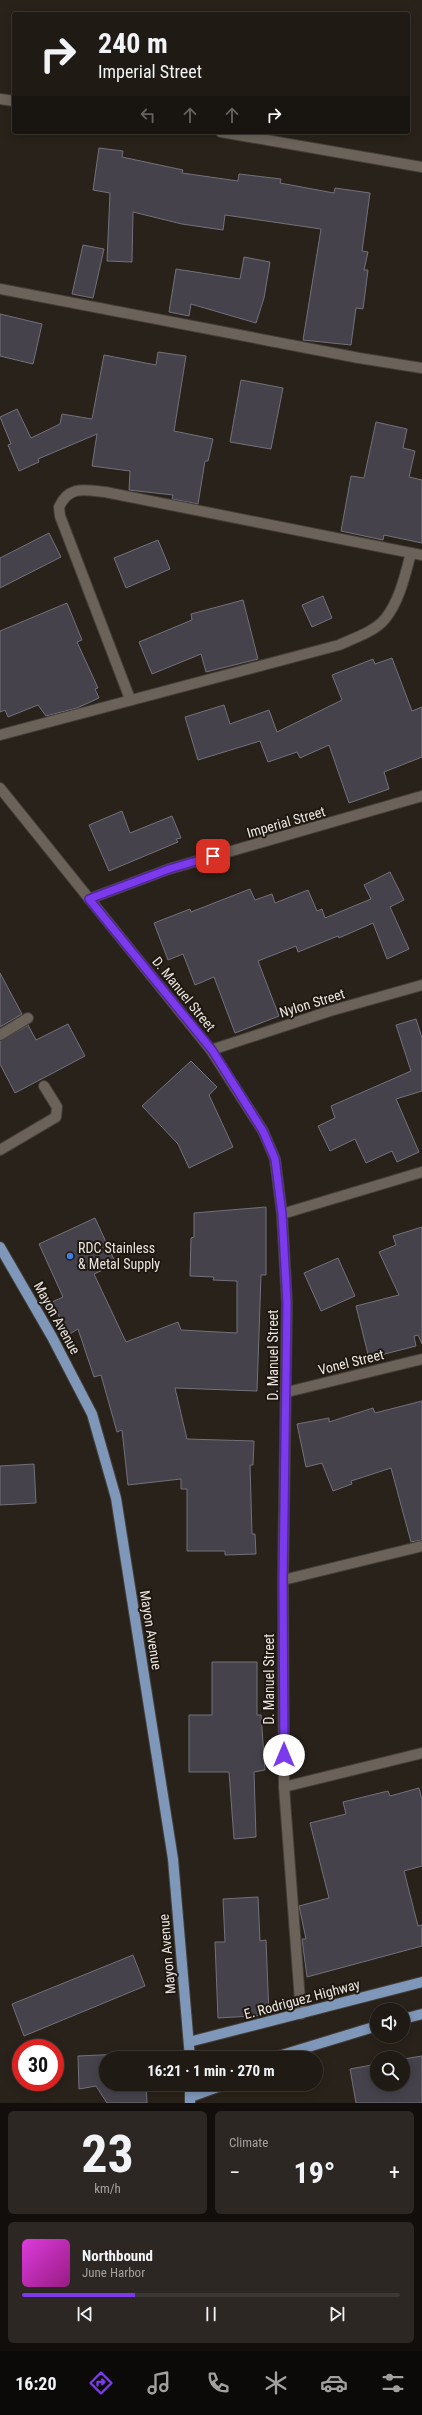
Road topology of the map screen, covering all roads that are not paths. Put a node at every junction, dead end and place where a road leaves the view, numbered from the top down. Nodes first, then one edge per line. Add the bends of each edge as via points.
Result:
1 (0, 99) edge
2 (12, 101) edge
3 (232, 134) edge
4 (422, 168) edge
5 (0, 289) edge
6 (422, 368) edge
7 (411, 553) junction
8 (422, 554) edge
9 (130, 699) junction
10 (0, 735) edge
11 (0, 788) edge
12 (422, 796) edge
13 (89, 899) junction
14 (422, 985) edge
15 (28, 1018) dead end
16 (0, 1035) edge
17 (212, 1050) junction
18 (44, 1086) dead end
19 (0, 1150) edge
20 (422, 1172) edge
21 (282, 1214) junction
22 (0, 1248) edge
23 (422, 1359) edge
24 (287, 1392) junction
25 (422, 1546) edge
26 (283, 1580) junction
27 (422, 1753) edge
28 (284, 1787) junction
29 (422, 1982) edge
30 (300, 2014) junction
31 (422, 2014) edge
32 (410, 2017) edge
33 (370, 2028) edge
34 (189, 2042) junction
35 (190, 2051) edge
36 (295, 2051) edge
37 (210, 2091) edge
38 (190, 2100) edge

1 - 2 street
3 - 4 street
5 - 6 street
7 - 8 street
7 - 9 street via 402,588 385,619 368,632 339,645
7 - 9 street via 105,492 79,489 72,491 59,507 60,516
9 - 10 street
11 - 13 street, D. Manuel Street
12 - 13 street, Imperial Street via 169,869
13 - 17 street, D. Manuel Street
14 - 17 street, Nylon Street via 330,1011
15 - 16 street
17 - 21 street, D. Manuel Street via 263,1131 275,1159
18 - 19 street via 57,1107 56,1116
20 - 21 street
21 - 24 street, D. Manuel Street via 287,1303
22 - 34 main road, Mayon Avenue via 52,1337 92,1414 116,1498 173,1859
23 - 24 street, Vonel Street
24 - 26 street, D. Manuel Street
25 - 26 street
26 - 28 street, D. Manuel Street
27 - 28 street
28 - 30 street, D. Manuel Street
29 - 30 main road, E. Rodriguez Highway
30 - 34 main road, E. Rodriguez Highway
31 - 32 main road
33 - 36 main road
34 - 35 main road, Mayon Avenue
37 - 38 main road

